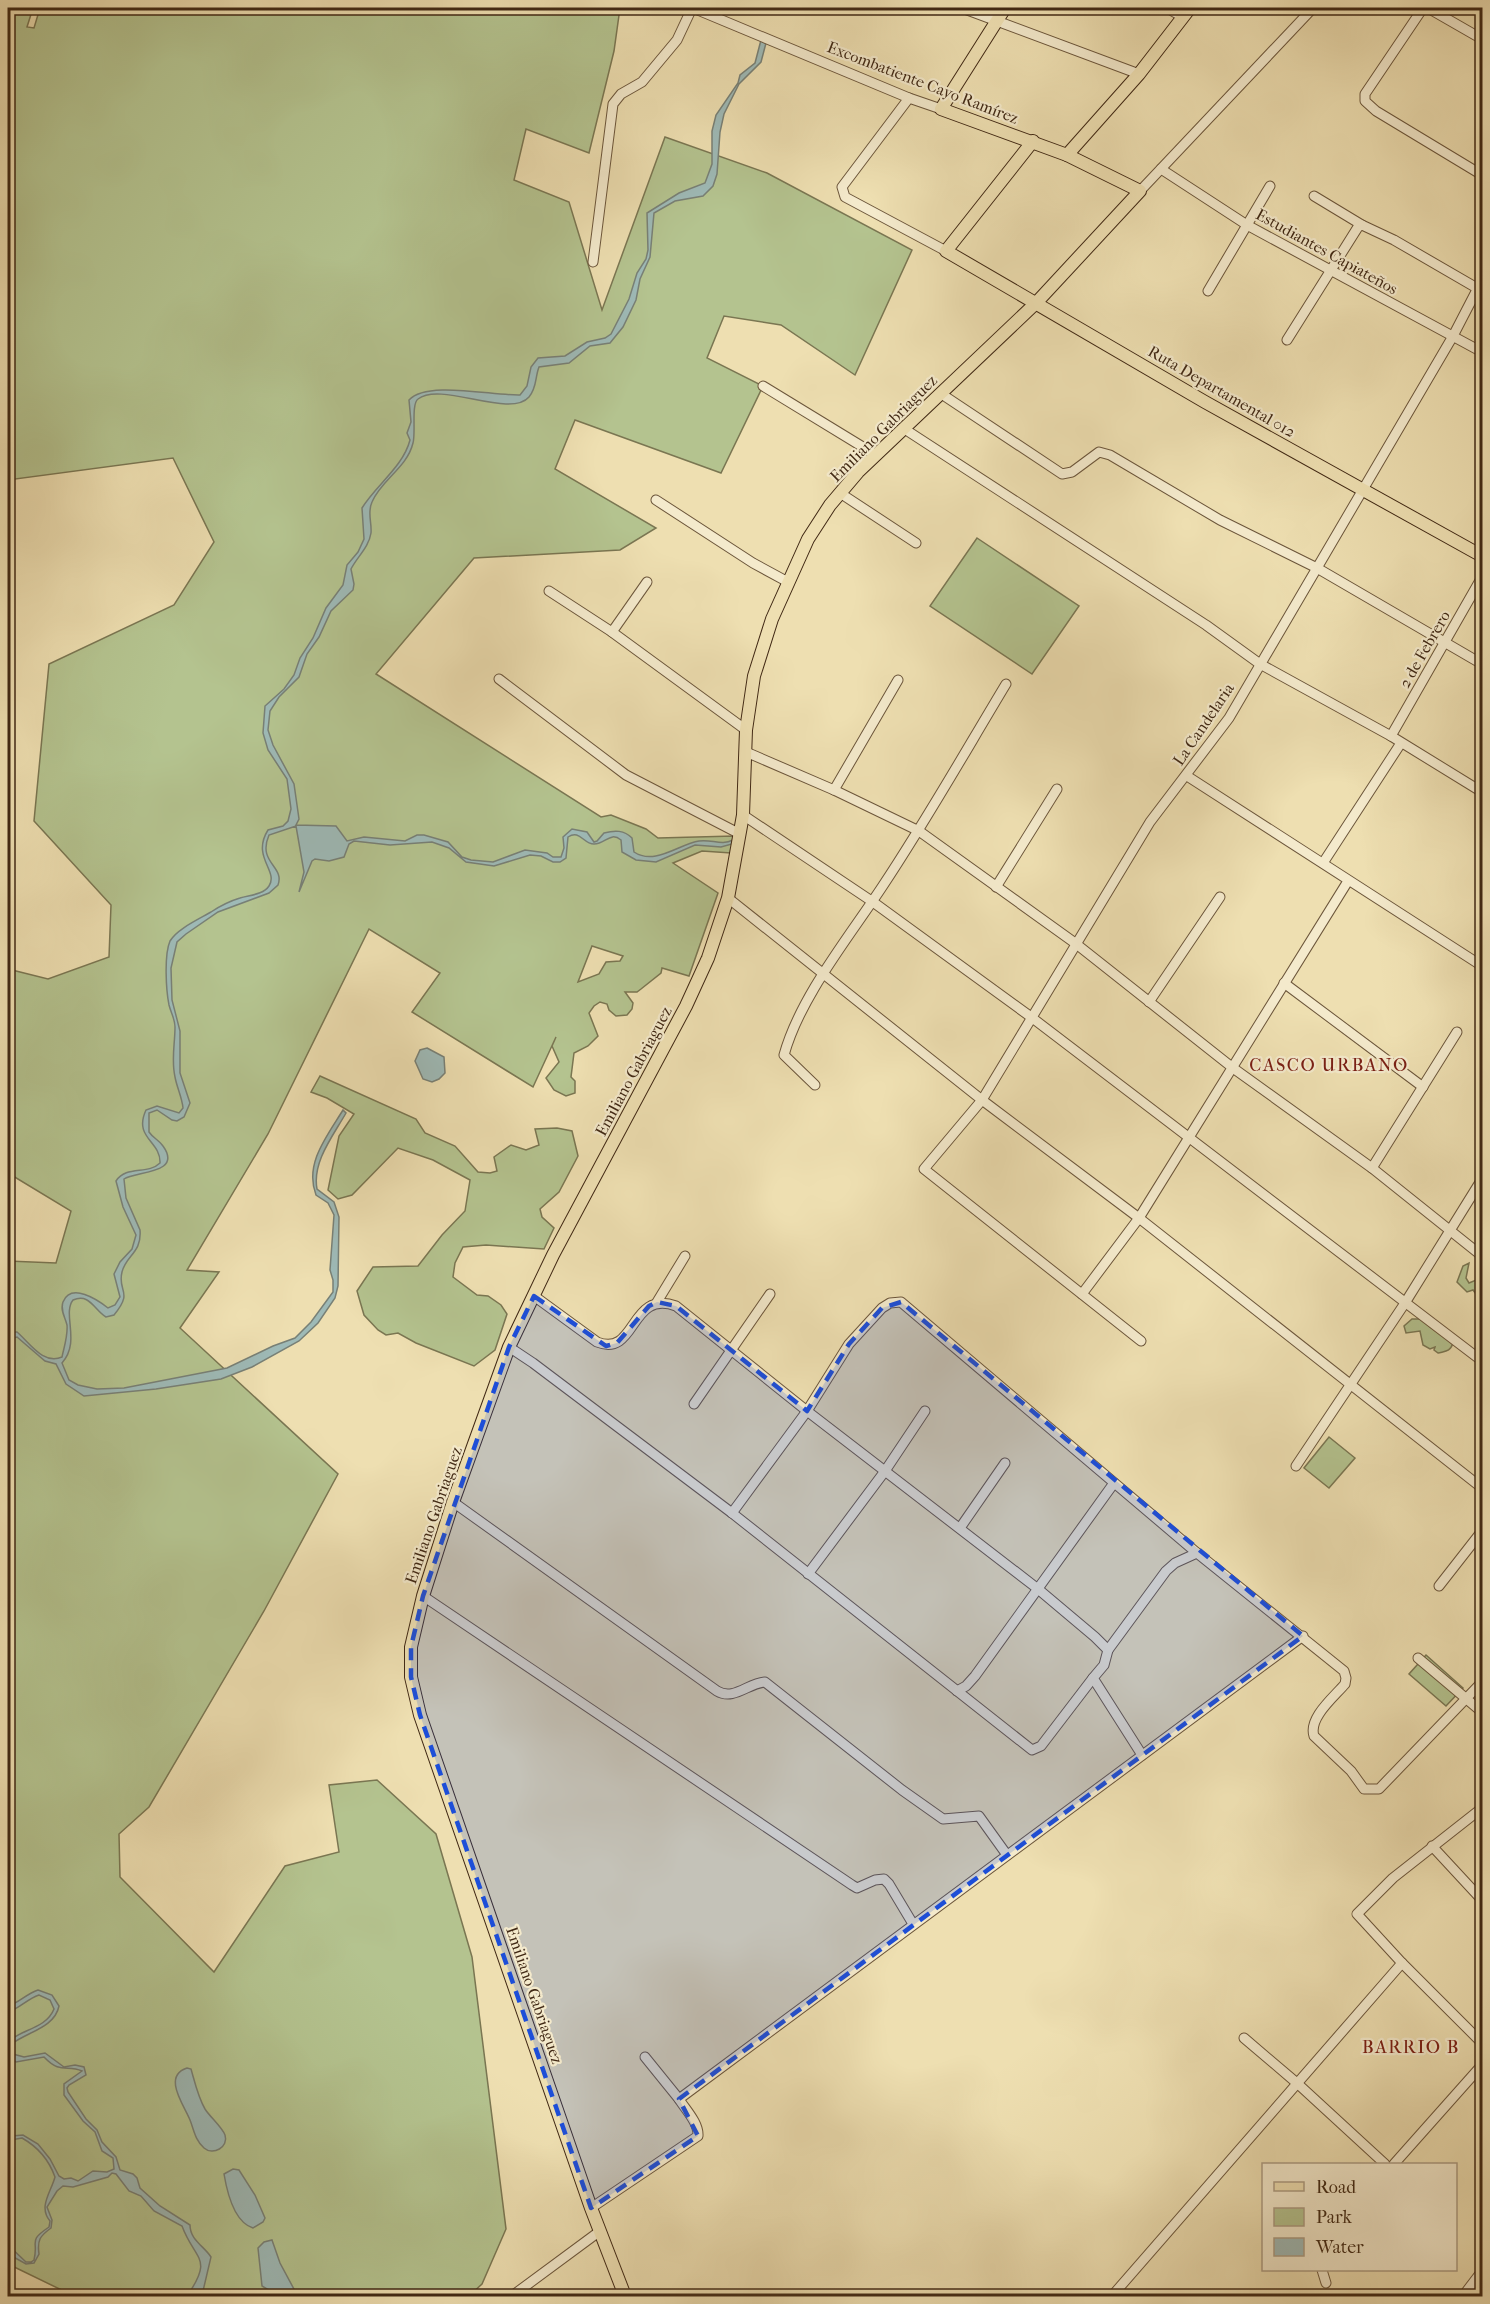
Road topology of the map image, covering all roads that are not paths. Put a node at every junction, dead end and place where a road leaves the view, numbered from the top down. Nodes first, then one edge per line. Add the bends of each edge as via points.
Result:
1 (693, 8) edge
2 (962, 8) edge
3 (1005, 8) edge
4 (1167, 8) edge
5 (1314, 8) edge
6 (1423, 8) edge
7 (1428, 8) edge
8 (1187, 12) edge
9 (997, 20) junction
10 (1482, 39) edge
11 (1139, 74) junction
12 (909, 98) junction
13 (941, 109) junction
14 (1033, 141) junction
15 (1067, 155) junction
16 (1161, 169) junction
17 (1482, 175) edge
18 (1270, 186) dead end
19 (1140, 191) junction
20 (1314, 196) dead end
21 (1247, 225) junction
22 (1362, 225) junction
23 (946, 251) junction
24 (593, 262) dead end
25 (1332, 271) junction
26 (1481, 286) edge
27 (1208, 291) dead end
28 (1037, 302) junction
29 (1453, 336) junction
30 (1287, 340) dead end
31 (1482, 352) edge
32 (763, 386) dead end
33 (940, 393) junction
34 (903, 428) junction
35 (876, 455) junction
36 (1363, 490) junction
37 (840, 493) junction
38 (656, 500) dead end
39 (916, 543) dead end
40 (1482, 556) edge
41 (1317, 568) junction
42 (1482, 578) edge
43 (647, 582) dead end
44 (788, 582) junction
45 (549, 591) dead end
46 (612, 632) junction
47 (1445, 643) junction
48 (1260, 664) junction
49 (1482, 664) edge
50 (500, 679) dead end
51 (898, 680) dead end
52 (1006, 684) dead end
53 (746, 730) junction
54 (1391, 736) junction
55 (1401, 743) junction
56 (746, 752) junction
57 (1186, 776) junction
58 (1058, 789) dead end
59 (834, 790) junction
60 (1482, 792) edge
61 (743, 814) junction
62 (919, 831) junction
63 (740, 834) junction
64 (1323, 863) junction
65 (1348, 881) junction
66 (996, 887) junction
67 (1220, 897) dead end
68 (728, 898) junction
69 (873, 902) junction
70 (1075, 943) junction
71 (1482, 966) edge
72 (824, 972) junction
73 (1284, 983) junction
74 (1149, 1002) junction
75 (1031, 1017) junction
76 (1457, 1032) dead end
77 (1233, 1068) junction
78 (814, 1085) dead end
79 (1423, 1087) junction
80 (982, 1100) junction
81 (1189, 1138) junction
82 (1372, 1168) junction
83 (1482, 1179) edge
84 (1139, 1218) junction
85 (1449, 1230) junction
86 (685, 1256) dead end
87 (1482, 1256) edge
88 (770, 1294) dead end
89 (1082, 1294) junction
90 (534, 1296) junction
91 (657, 1302) junction
92 (1406, 1303) junction
93 (1141, 1341) dead end
94 (509, 1347) junction
95 (730, 1349) junction
96 (1482, 1360) edge
97 (1352, 1385) junction
98 (694, 1404) dead end
99 (807, 1411) junction
100 (925, 1411) dead end
101 (1005, 1463) dead end
102 (1296, 1466) dead end
103 (885, 1471) junction
104 (1114, 1483) junction
105 (1482, 1488) edge
106 (453, 1502) junction
107 (732, 1513) junction
108 (960, 1528) junction
109 (1482, 1531) edge
110 (1197, 1552) junction
111 (808, 1574) junction
112 (1439, 1586) dead end
113 (1038, 1590) junction
114 (423, 1596) junction
115 (1303, 1636) junction
116 (1108, 1650) junction
117 (1418, 1658) dead end
118 (1093, 1678) junction
119 (1482, 1682) edge
120 (957, 1691) junction
121 (1466, 1699) junction
122 (1482, 1712) edge
123 (1142, 1755) junction
124 (1482, 1809) edge
125 (1432, 1846) junction
126 (1007, 1855) junction
127 (1482, 1900) edge
128 (913, 1923) junction
129 (1402, 1963) junction
130 (1244, 2038) dead end
131 (1482, 2043) edge
132 (645, 2057) dead end
133 (1482, 2065) edge
134 (1298, 2084) junction
135 (679, 2099) junction
136 (1384, 2163) edge
137 (1395, 2163) edge
138 (591, 2208) junction
139 (600, 2231) junction
140 (1322, 2271) edge
141 (1482, 2271) edge
142 (1326, 2283) dead end
143 (512, 2296) edge
144 (626, 2296) edge
145 (1112, 2296) edge
146 (1463, 2296) edge

1 - 12 street, Excombatiente Cayo Ramírez
1 - 24 street via 677,40 642,82 621,94 613,104
2 - 9 street
3 - 9 main road
4 - 8 street
5 - 16 street, Emiliano Gabriaguez
6 - 17 street via 1365,94 1365,101
7 - 10 street
8 - 11 main road
9 - 11 street
9 - 13 main road
11 - 15 main road
12 - 13 street, Excombatiente Cayo Ramírez
12 - 23 street via 842,187 842,193
13 - 14 main road, Excombatiente Cayo Ramírez
14 - 15 main road, Excombatiente Cayo Ramírez
14 - 23 main road
15 - 19 main road, Excombatiente Cayo Ramírez
16 - 19 street, Emiliano Gabriaguez
16 - 21 street, Estudiantes Capiateños
18 - 21 street
19 - 28 main road, Emiliano Gabriaguez
20 - 22 street
21 - 25 street, Estudiantes Capiateños
21 - 27 street
22 - 25 street
22 - 26 street
23 - 28 main road, Ruta Departamental 012
25 - 29 street, Estudiantes Capiateños
25 - 30 street
26 - 29 street, La Candelaria
28 - 33 main road, Emiliano Gabriaguez
28 - 36 main road, Ruta Departamental 012
29 - 31 street, Estudiantes Capiateños
29 - 36 street, La Candelaria
32 - 35 street
33 - 34 main road, Emiliano Gabriaguez
33 - 41 street via 1062,474 1104,452 1220,520
34 - 35 main road, Emiliano Gabriaguez
34 - 48 street
35 - 37 main road, Emiliano Gabriaguez
36 - 40 main road, Ruta Departamental 012
36 - 41 street, La Candelaria
37 - 39 street
37 - 44 main road, Emiliano Gabriaguez via 808,539
38 - 44 street via 753,564
41 - 47 street
41 - 48 street, La Candelaria
42 - 47 street, 2 de Febrero
43 - 46 street
44 - 53 main road, Emiliano Gabriaguez via 754,676
45 - 46 street
46 - 53 street
47 - 49 street
47 - 54 street, 2 de Febrero
48 - 54 street
48 - 57 street, La Candelaria via 1228,718
50 - 63 street via 626,775
51 - 59 street
52 - 62 street
53 - 56 main road, Emiliano Gabriaguez
54 - 55 street
55 - 60 street
55 - 64 street
56 - 59 street
56 - 61 main road, Emiliano Gabriaguez
57 - 64 street
57 - 70 street, La Candelaria via 1150,822
58 - 66 street
59 - 62 street
61 - 63 main road, Emiliano Gabriaguez
61 - 69 street
62 - 66 street
62 - 69 street
63 - 68 main road, Emiliano Gabriaguez
64 - 65 street
65 - 71 street
65 - 73 street
66 - 70 street
67 - 74 street
68 - 72 street
68 - 90 main road, Emiliano Gabriaguez via 708,958 686,1006
69 - 72 street
69 - 75 street
70 - 74 street
70 - 75 street, La Candelaria
72 - 78 street via 784,1055
72 - 80 street
73 - 77 street
73 - 79 street
74 - 77 street
75 - 80 street, La Candelaria
75 - 81 street
76 - 79 street
77 - 81 street
77 - 82 street
79 - 82 street
80 - 84 street
80 - 89 street, La Candelaria via 924,1169
81 - 84 street
81 - 92 street
82 - 85 street
83 - 85 street
84 - 89 street
84 - 97 street
85 - 87 street
85 - 92 street
86 - 91 street
88 - 95 street
89 - 93 street
90 - 91 street via 606,1346 617,1343
90 - 94 main road, Emiliano Gabriaguez
91 - 95 street via 676,1306
92 - 96 street
92 - 97 street
94 - 106 main road, Emiliano Gabriaguez
94 - 107 street
95 - 98 street
95 - 99 street
97 - 102 street
97 - 105 street
99 - 103 street
99 - 104 street via 849,1344 882,1308 900,1302
99 - 107 street
100 - 103 street
101 - 108 street
103 - 108 street
103 - 111 street
104 - 110 street
104 - 113 street
106 - 114 main road, Emiliano Gabriaguez
106 - 126 street via 723,1695 765,1682 943,1819 979,1816
107 - 111 street
108 - 113 street
109 - 112 street
110 - 115 street
110 - 116 street via 1166,1571
111 - 120 street
113 - 116 street
113 - 120 street via 975,1676
114 - 128 street via 852,1885 857,1888 884,1880
114 - 138 main road, Emiliano Gabriaguez via 411,1647 411,1677 420,1715
115 - 121 street via 1347,1678 1314,1722 1314,1736 1364,1789 1379,1789
115 - 123 street
116 - 118 street via 1104,1665
117 - 121 street
118 - 120 street via 1041,1746 1032,1750
118 - 123 street
119 - 121 street
121 - 122 street
123 - 126 street
124 - 125 street
125 - 127 street
125 - 129 street via 1357,1914
126 - 128 street
128 - 135 street
129 - 131 street
129 - 134 street
130 - 134 street
132 - 135 street
133 - 137 street
134 - 136 street
134 - 145 street
135 - 138 street via 696,2125 698,2136
138 - 139 main road, Emiliano Gabriaguez
139 - 143 street
139 - 144 main road, Emiliano Gabriaguez
140 - 142 street
141 - 146 street

